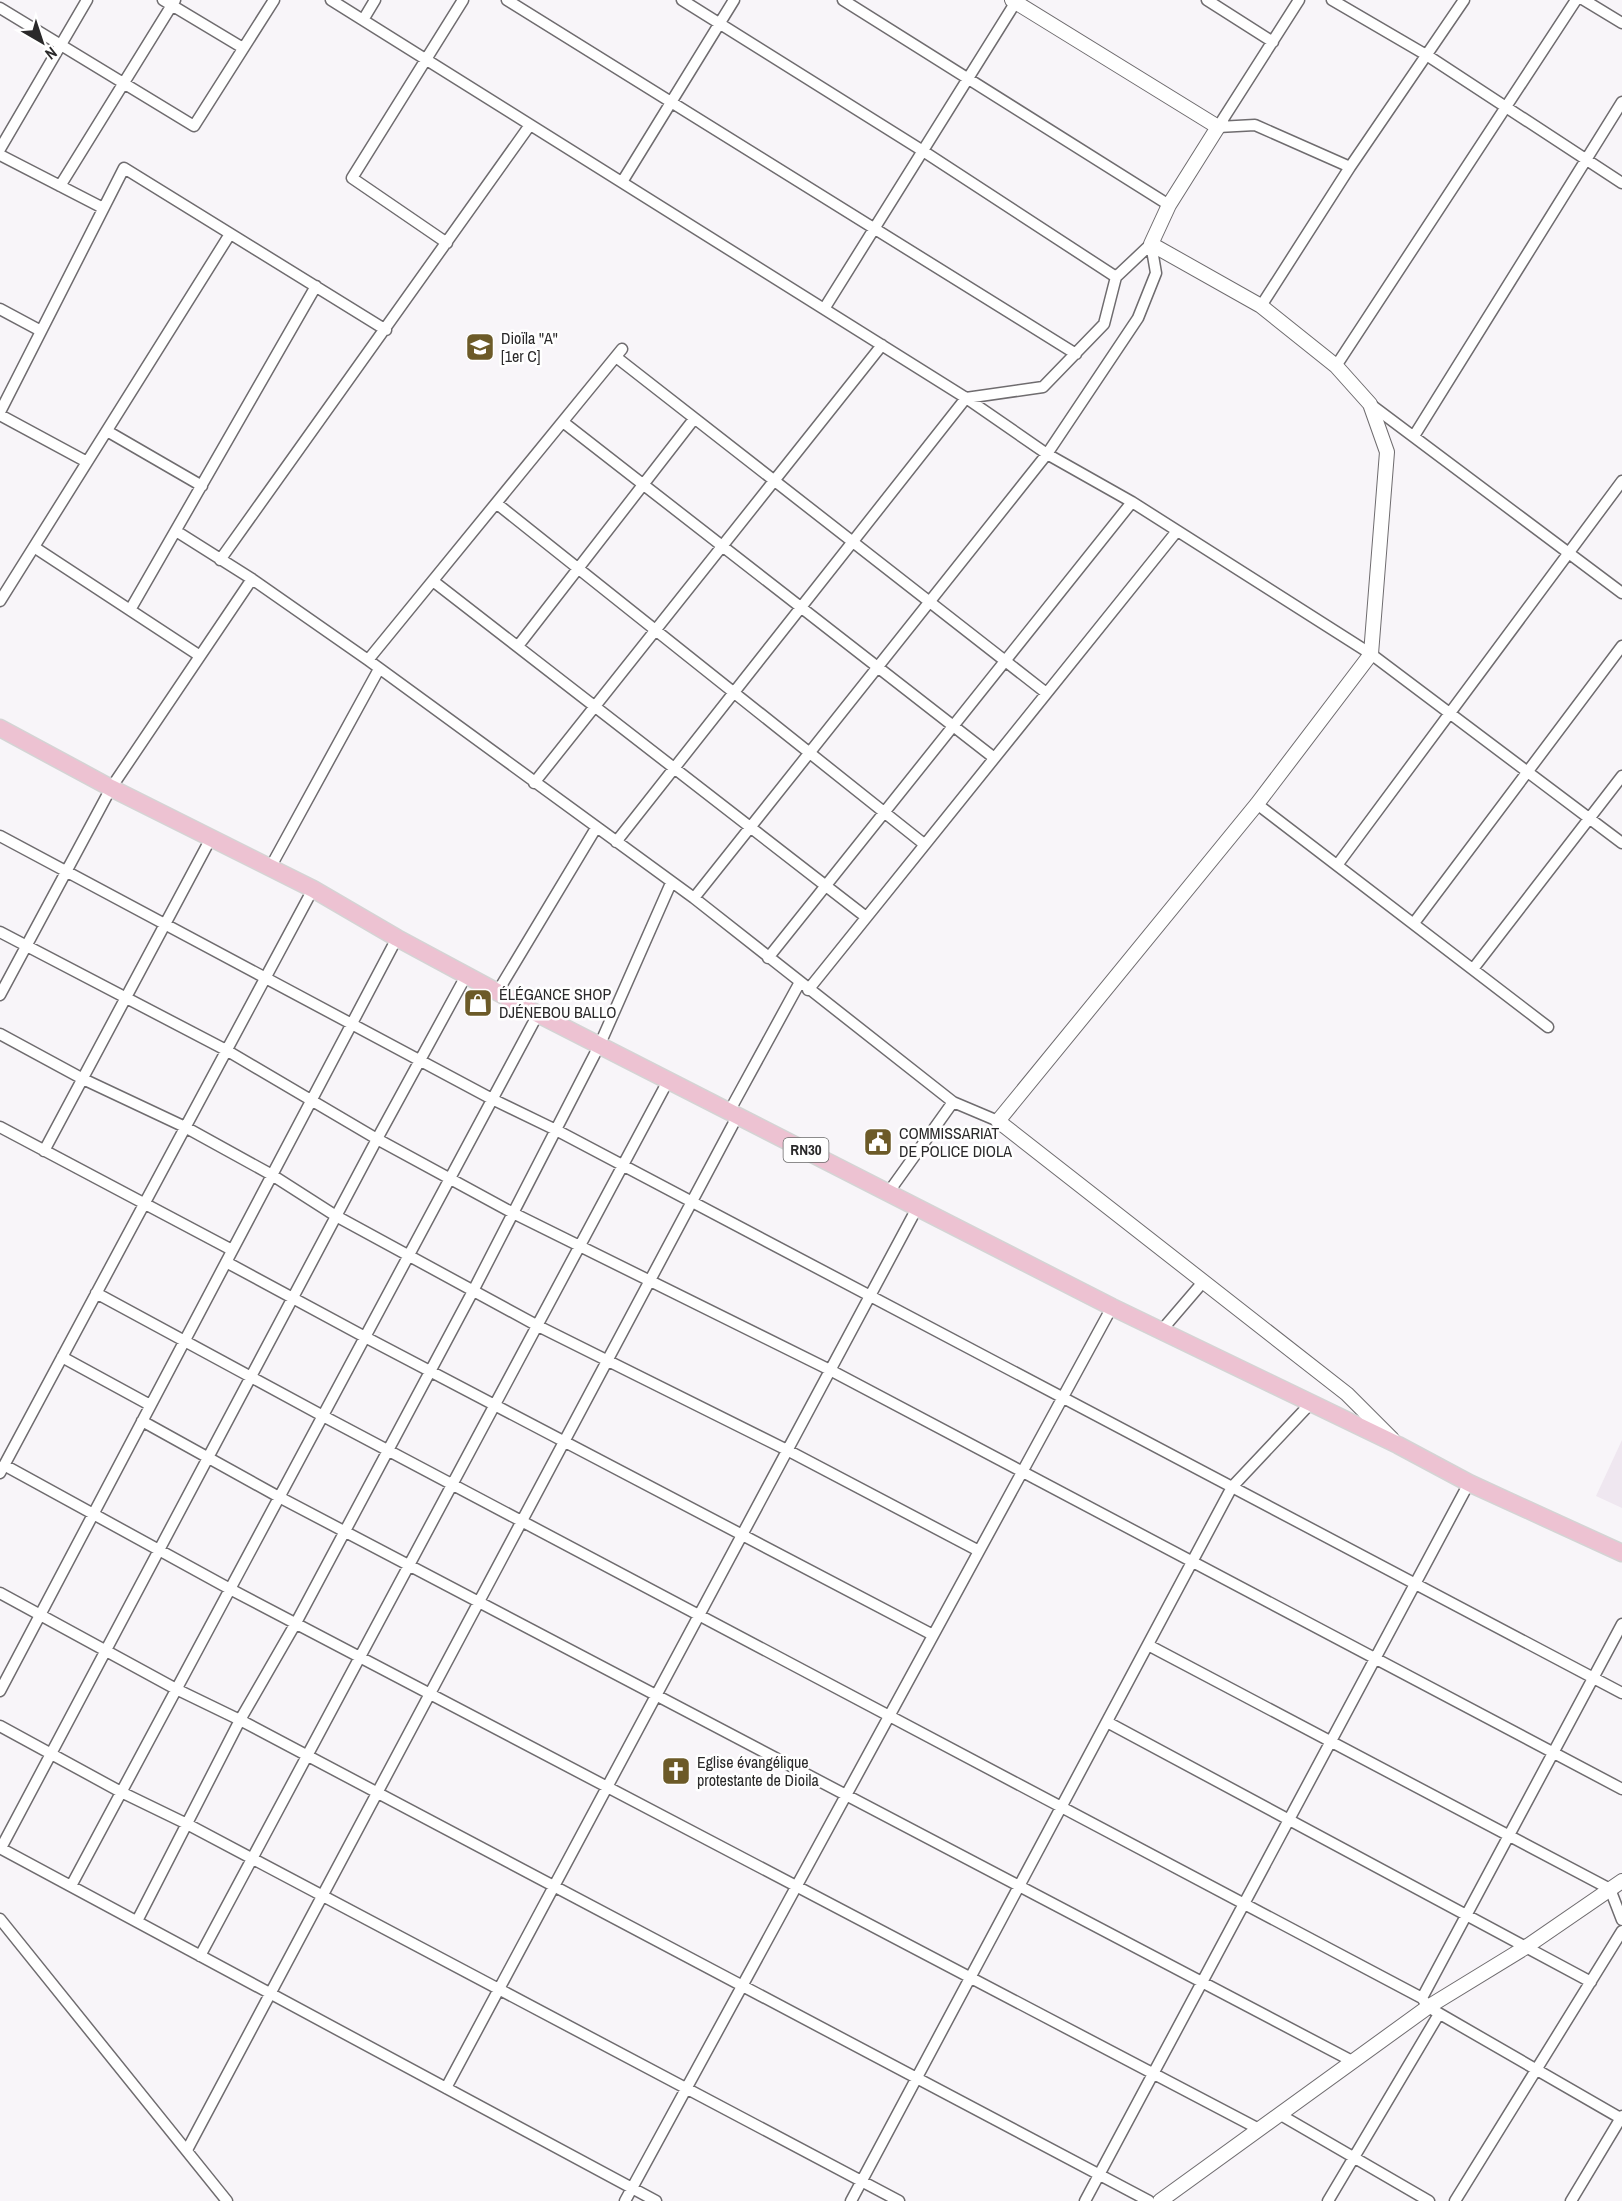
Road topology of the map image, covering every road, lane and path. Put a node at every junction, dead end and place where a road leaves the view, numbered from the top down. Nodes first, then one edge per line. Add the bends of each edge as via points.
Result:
1 (87, 0) edge
2 (274, 0) edge
3 (331, 0) edge
4 (375, 0) edge
5 (463, 0) edge
6 (507, 0) edge
7 (681, 0) edge
8 (734, 0) edge
9 (843, 0) edge
10 (1207, 0) edge
11 (1299, 0) edge
12 (1332, 0) edge
13 (1464, 0) edge
14 (1576, 0) edge
15 (1584, 0) edge
16 (1015, 1) edge
17 (170, 2) edge
18 (0, 8) edge
19 (363, 20) junction
20 (1622, 23) edge
21 (719, 24) junction
22 (1273, 42) junction
23 (61, 46) junction
24 (243, 48) junction
25 (1428, 56) junction
26 (426, 60) junction
27 (968, 79) junction
28 (124, 83) junction
29 (671, 102) junction
30 (1622, 102) edge
31 (1507, 109) junction
32 (530, 125) junction
33 (1218, 128) junction
34 (0, 149) edge
35 (923, 151) junction
36 (0, 155) edge
37 (1585, 161) junction
38 (1350, 167) junction
39 (622, 182) junction
40 (1622, 183) edge
41 (60, 186) junction
42 (1169, 205) junction
43 (103, 208) junction
44 (874, 229) junction
45 (230, 234) junction
46 (447, 243) junction
47 (1151, 244) junction
48 (1116, 277) junction
49 (316, 286) junction
50 (1262, 306) junction
51 (0, 309) edge
52 (824, 309) junction
53 (386, 330) junction
54 (41, 332) junction
55 (882, 345) junction
56 (1076, 354) junction
57 (1336, 366) junction
58 (966, 398) junction
59 (1370, 404) junction
60 (0, 413) edge
61 (694, 418) junction
62 (563, 422) junction
63 (107, 431) junction
64 (1414, 436) junction
65 (1047, 454) junction
66 (87, 462) junction
67 (774, 480) junction
68 (1622, 481) edge
69 (643, 484) junction
70 (202, 486) junction
71 (1132, 502) junction
72 (496, 503) junction
73 (176, 531) junction
74 (1177, 531) junction
75 (852, 541) junction
76 (722, 546) junction
77 (33, 548) junction
78 (1569, 553) junction
79 (220, 560) junction
80 (579, 568) junction
81 (252, 579) junction
82 (433, 581) junction
83 (1622, 592) edge
84 (0, 601) edge
85 (931, 602) junction
86 (800, 606) junction
87 (130, 610) junction
88 (656, 629) junction
89 (518, 646) junction
90 (1622, 646) edge
91 (1371, 654) junction
92 (200, 656) junction
93 (368, 660) junction
94 (1005, 661) junction
95 (879, 667) junction
96 (379, 669) junction
97 (734, 692) junction
98 (1045, 692) junction
99 (595, 706) junction
100 (1450, 713) junction
101 (954, 725) junction
102 (1, 730) edge
103 (810, 752) junction
104 (993, 757) junction
105 (675, 767) junction
106 (1527, 773) junction
107 (1622, 776) edge
108 (534, 783) junction
109 (111, 788) junction
110 (1257, 804) junction
111 (885, 812) junction
112 (1588, 818) junction
113 (751, 826) junction
114 (596, 828) junction
115 (0, 836) edge
116 (211, 838) junction
117 (616, 842) junction
118 (1622, 843) edge
119 (924, 844) junction
120 (1338, 864) junction
121 (270, 868) junction
122 (66, 871) junction
123 (671, 883) junction
124 (827, 884) junction
125 (313, 889) junction
126 (694, 898) junction
127 (866, 917) junction
128 (1414, 923) junction
129 (166, 924) junction
130 (0, 932) edge
131 (397, 938) junction
132 (26, 946) junction
133 (768, 957) junction
134 (1473, 969) junction
135 (467, 974) junction
136 (265, 976) junction
137 (804, 986) junction
138 (498, 991) junction
139 (0, 995) edge
140 (126, 999) junction
141 (538, 1014) junction
142 (352, 1022) junction
143 (1548, 1027) dead end
144 (0, 1034) edge
145 (600, 1044) junction
146 (226, 1050) junction
147 (422, 1059) junction
148 (83, 1079) junction
149 (669, 1079) junction
150 (492, 1098) junction
151 (311, 1101) junction
152 (954, 1102) junction
153 (734, 1113) junction
154 (998, 1121) junction
155 (185, 1126) junction
156 (0, 1127) edge
157 (556, 1130) junction
158 (377, 1139) junction
159 (44, 1151) junction
160 (623, 1165) junction
161 (272, 1175) junction
162 (450, 1178) junction
163 (888, 1193) junction
164 (692, 1201) junction
165 (145, 1202) junction
166 (917, 1208) junction
167 (513, 1213) junction
168 (336, 1216) junction
169 (580, 1245) junction
170 (232, 1250) junction
171 (408, 1255) junction
172 (226, 1262) junction
173 (650, 1282) junction
174 (1203, 1282) junction
175 (473, 1291) junction
176 (96, 1293) junction
177 (870, 1296) junction
178 (295, 1298) junction
179 (1112, 1307) junction
180 (538, 1326) junction
181 (1161, 1331) junction
182 (364, 1338) junction
183 (185, 1340) junction
184 (62, 1357) junction
185 (609, 1360) junction
186 (430, 1370) junction
187 (830, 1370) junction
188 (253, 1376) junction
189 (1062, 1397) junction
190 (1311, 1403) junction
191 (495, 1404) junction
192 (150, 1405) junction
193 (323, 1416) junction
194 (142, 1422) junction
195 (564, 1440) junction
196 (1398, 1445) junction
197 (388, 1450) junction
198 (787, 1450) junction
199 (209, 1457) junction
200 (2, 1469) edge
201 (1022, 1472) junction
202 (453, 1483) junction
203 (1468, 1483) junction
204 (1232, 1487) junction
205 (279, 1497) junction
206 (93, 1514) junction
207 (522, 1519) junction
208 (345, 1532) junction
209 (742, 1534) junction
210 (160, 1549) junction
211 (979, 1551) junction
212 (1622, 1553) edge
213 (1192, 1562) junction
214 (410, 1563) junction
215 (1415, 1584) junction
216 (230, 1588) junction
217 (0, 1593) edge
218 (479, 1599) junction
219 (700, 1614) junction
220 (40, 1615) junction
221 (297, 1622) junction
222 (1622, 1624) edge
223 (933, 1635) junction
224 (1148, 1645) junction
225 (106, 1650) junction
226 (361, 1655) junction
227 (1375, 1659) junction
228 (1593, 1678) junction
229 (176, 1689) junction
230 (0, 1691) edge
231 (430, 1691) junction
232 (1622, 1693) edge
233 (657, 1694) junction
234 (890, 1715) junction
235 (240, 1720) junction
236 (1107, 1722) junction
237 (0, 1726) edge
238 (1331, 1742) junction
239 (51, 1753) junction
240 (1553, 1753) junction
241 (307, 1756) junction
242 (608, 1785) junction
243 (1622, 1789) edge
244 (121, 1792) junction
245 (376, 1792) junction
246 (847, 1794) junction
247 (1062, 1806) junction
248 (1289, 1820) junction
249 (187, 1824) junction
250 (1509, 1835) junction
251 (1, 1848) edge
252 (252, 1859) junction
253 (1622, 1881) edge
254 (797, 1885) junction
255 (1019, 1885) junction
256 (71, 1886) junction
257 (554, 1886) junction
258 (1610, 1889) junction
259 (321, 1895) junction
260 (1245, 1903) junction
261 (1466, 1915) junction
262 (0, 1919) edge
263 (1622, 1920) edge
264 (137, 1921) junction
265 (1622, 1931) edge
266 (1526, 1947) junction
267 (200, 1956) junction
268 (970, 1977) junction
269 (1202, 1982) junction
270 (1590, 1982) junction
271 (742, 1986) junction
272 (499, 1989) junction
273 (269, 1993) junction
274 (1430, 2006) junction
275 (1352, 2061) junction
276 (1536, 2070) junction
277 (1153, 2074) junction
278 (916, 2078) junction
279 (446, 2088) junction
280 (686, 2088) junction
281 (1279, 2114) junction
282 (1622, 2118) edge
283 (1257, 2128) junction
284 (187, 2150) junction
285 (1354, 2157) junction
286 (1099, 2175) junction
287 (861, 2181) junction
288 (632, 2188) junction
289 (227, 2201) edge
290 (625, 2201) edge
291 (656, 2201) edge
292 (850, 2201) edge
293 (899, 2201) edge
294 (1085, 2201) edge
295 (1149, 2201) edge
296 (1160, 2201) edge
297 (1328, 2201) edge
298 (1429, 2201) edge
299 (1455, 2201) edge
300 (1571, 2201) edge

1 - 23 street
2 - 24 street
3 - 19 street
4 - 19 street
5 - 26 street
6 - 29 street
7 - 21 street
8 - 21 street
9 - 27 street
10 - 22 street
11 - 22 street
12 - 25 street
13 - 25 street
14 - 31 street
15 - 20 street
16 - 27 street
16 - 33 street
17 - 24 street
17 - 28 street
18 - 23 street
19 - 26 street
21 - 29 street
21 - 35 street
22 - 33 street
23 - 28 street
23 - 34 street
24 - 28 street via 194,126
25 - 31 street
25 - 38 street
26 - 32 street
26 - 46 street via 352,178
27 - 35 street
27 - 42 street
28 - 41 street
29 - 39 street
29 - 44 street
30 - 37 street
31 - 37 street
31 - 57 street
32 - 39 street
32 - 46 street
33 - 38 street via 1255,125
33 - 42 street
35 - 44 street
35 - 48 street
36 - 41 street
37 - 40 street
37 - 64 street
38 - 50 street
39 - 52 street
41 - 43 street
42 - 47 street
43 - 45 street via 124,168
43 - 54 street
44 - 52 street
44 - 56 street
45 - 49 street
45 - 63 street
46 - 53 street
47 - 48 street
47 - 50 street
47 - 65 street via 1156,273 1137,318
48 - 56 street via 1104,324
49 - 53 street
49 - 70 street
50 - 57 street
51 - 54 street
52 - 55 street
53 - 79 street
54 - 60 street
55 - 58 street
55 - 67 street
56 - 58 street via 1043,387
57 - 59 street
58 - 65 street
58 - 75 street
59 - 64 street
59 - 91 street via 1387,452
60 - 66 street
61 - 62 street via 619,353
61 - 67 street
61 - 69 street
62 - 69 street
62 - 72 street
63 - 66 street
63 - 70 street
64 - 78 street
65 - 71 street
65 - 85 street
66 - 77 street
67 - 75 street
67 - 76 street
68 - 78 street
69 - 76 street
69 - 80 street
70 - 73 street
71 - 74 street
71 - 94 street
72 - 80 street
72 - 82 street
73 - 79 street
73 - 87 street
74 - 91 street
74 - 98 street
75 - 85 street
75 - 86 street
76 - 86 street
76 - 88 street
77 - 84 street
77 - 87 street
78 - 83 street
78 - 100 street
79 - 81 street
80 - 88 street
80 - 89 street
81 - 92 street
81 - 93 street
82 - 89 street
82 - 93 street
85 - 94 street
85 - 95 street
86 - 95 street
86 - 97 street
87 - 92 street
88 - 97 street
88 - 99 street
89 - 99 street
90 - 106 street
91 - 100 street
91 - 110 street
92 - 109 street
93 - 96 street
94 - 98 street
94 - 101 street
95 - 101 street
95 - 103 street
96 - 108 street
96 - 121 street
97 - 103 street
97 - 105 street
98 - 104 street
99 - 105 street
99 - 108 street
100 - 106 street
100 - 120 street
101 - 104 street
101 - 111 street
102 - 109 main road, RN30
103 - 111 street
103 - 113 street
104 - 119 street
105 - 113 street
105 - 117 street
106 - 112 street
106 - 128 street
107 - 112 street
108 - 114 street
109 - 116 main road, RN30
109 - 122 street
110 - 120 street
110 - 154 street
111 - 119 street
111 - 124 street
112 - 118 street
112 - 134 street
113 - 124 street
113 - 126 street
114 - 117 street
114 - 138 street
115 - 122 street
116 - 121 main road, RN30
116 - 129 street
117 - 123 street
119 - 127 street
120 - 128 street
121 - 125 main road, RN30
122 - 129 street
122 - 132 street
123 - 126 street
123 - 145 street
124 - 127 street
124 - 133 street
125 - 131 main road, RN30
125 - 136 street
126 - 133 street
127 - 137 street
128 - 134 street
129 - 136 street
129 - 140 street
130 - 132 street
131 - 135 main road, RN30
131 - 142 street
132 - 139 street
132 - 140 street
133 - 137 street
134 - 143 street
135 - 138 main road, RN30
135 - 147 street
136 - 142 street
136 - 146 street
137 - 152 street
137 - 153 street
138 - 141 main road, RN30
140 - 146 street
140 - 148 street
141 - 145 main road, RN30
141 - 150 street
142 - 147 street
142 - 151 street
144 - 148 street
145 - 149 main road, RN30
145 - 157 street
146 - 151 street
146 - 155 street
147 - 150 street
147 - 158 street
148 - 155 street
148 - 159 street
149 - 153 main road, RN30
149 - 160 street
150 - 157 street
150 - 162 street
151 - 158 street
151 - 161 street
152 - 154 street
152 - 163 street
153 - 163 main road, RN30
153 - 164 street
154 - 174 street
155 - 161 street
155 - 165 street
156 - 159 street
157 - 160 street
157 - 167 street
158 - 162 street
158 - 168 street
159 - 165 street
160 - 164 street
160 - 169 street
161 - 168 street
161 - 170 street
162 - 167 street
162 - 171 street
163 - 166 main road, RN30
164 - 173 street
164 - 177 street
165 - 170 street
165 - 176 street
166 - 177 street
166 - 179 main road, RN30
167 - 169 street
167 - 175 street
168 - 171 street
168 - 178 street
169 - 173 street
169 - 180 street
170 - 172 street
171 - 175 street
171 - 182 street
172 - 178 street
172 - 183 street
173 - 185 street
173 - 187 street
174 - 181 street
174 - 196 street via 1347,1394
175 - 180 street
175 - 186 street
176 - 183 street
176 - 184 street
177 - 187 street
177 - 189 street
178 - 182 street
178 - 188 street
179 - 181 main road, RN30
179 - 189 street
180 - 185 street
180 - 191 street
181 - 190 main road, RN30
182 - 186 street
182 - 193 street
183 - 188 street
183 - 192 street
184 - 192 street
184 - 200 street
185 - 195 street
185 - 198 street
186 - 191 street
186 - 197 street
187 - 198 street
187 - 201 street
188 - 193 street
188 - 199 street
189 - 201 street
189 - 204 street
190 - 196 main road, RN30
190 - 204 street
191 - 195 street
191 - 202 street
192 - 194 street
193 - 197 street
193 - 205 street
194 - 199 street
194 - 206 street
195 - 207 street
195 - 209 street
196 - 203 main road, RN30
197 - 202 street
197 - 208 street
198 - 209 street
198 - 211 street
199 - 205 street
199 - 210 street
200 - 206 street
201 - 211 street
201 - 213 street
202 - 207 street
202 - 214 street
203 - 212 main road, RN30
203 - 215 street
204 - 213 street
204 - 215 street
205 - 208 street
205 - 216 street
206 - 210 street
206 - 220 street
207 - 218 street
207 - 219 street
208 - 214 street
208 - 221 street
209 - 219 street
209 - 223 street
210 - 216 street
210 - 225 street
211 - 223 street
213 - 224 street
213 - 227 street
214 - 218 street
214 - 226 street
215 - 227 street
215 - 228 street
216 - 221 street
216 - 229 street
217 - 220 street
218 - 231 street
218 - 233 street
219 - 233 street
219 - 234 street
220 - 225 street
220 - 230 street
221 - 226 street
221 - 235 street
222 - 228 street
223 - 234 street
224 - 236 street
224 - 238 street
225 - 229 street
225 - 239 street
226 - 231 street
226 - 241 street
227 - 238 street
227 - 240 street
228 - 232 street
228 - 240 street
229 - 235 street
229 - 244 street
231 - 242 street
231 - 245 street
233 - 242 street
233 - 246 street
234 - 246 street
234 - 247 street
235 - 241 street
235 - 249 street
236 - 247 street
236 - 248 street
237 - 239 street
238 - 248 street
238 - 250 street
239 - 244 street
239 - 251 street
240 - 243 street
240 - 250 street
241 - 245 street
241 - 252 street
242 - 254 street
242 - 257 street
244 - 249 street
244 - 256 street
245 - 257 street
245 - 259 street
246 - 254 street
246 - 255 street
247 - 255 street
247 - 260 street
248 - 260 street
248 - 261 street
249 - 252 street
249 - 264 street
250 - 258 street
250 - 261 street
251 - 256 street
252 - 259 street
252 - 267 street
253 - 258 street
254 - 268 street
254 - 271 street
255 - 268 street
255 - 269 street
256 - 264 street
257 - 271 street
257 - 272 street
258 - 263 street
258 - 266 street
259 - 272 street
259 - 273 street
260 - 269 street
260 - 274 street
261 - 266 street
261 - 274 street
262 - 284 street
264 - 267 street
265 - 270 street
266 - 270 street
266 - 274 street
267 - 273 street
268 - 277 street
268 - 278 street
269 - 275 street
269 - 277 street
270 - 276 street
271 - 278 street
271 - 280 street
272 - 279 street
272 - 280 street
273 - 279 street
273 - 284 street
274 - 275 street
274 - 276 street
274 - 285 street
275 - 281 street
276 - 282 street
276 - 299 street
277 - 283 street
277 - 286 street
278 - 286 street
278 - 287 street
279 - 288 street
280 - 287 street
280 - 288 street
281 - 283 street
281 - 285 street
282 - 300 street
283 - 296 street
284 - 289 street
285 - 297 street
285 - 298 street
286 - 294 street
286 - 295 street
287 - 292 street
287 - 293 street
288 - 290 street
288 - 291 street

